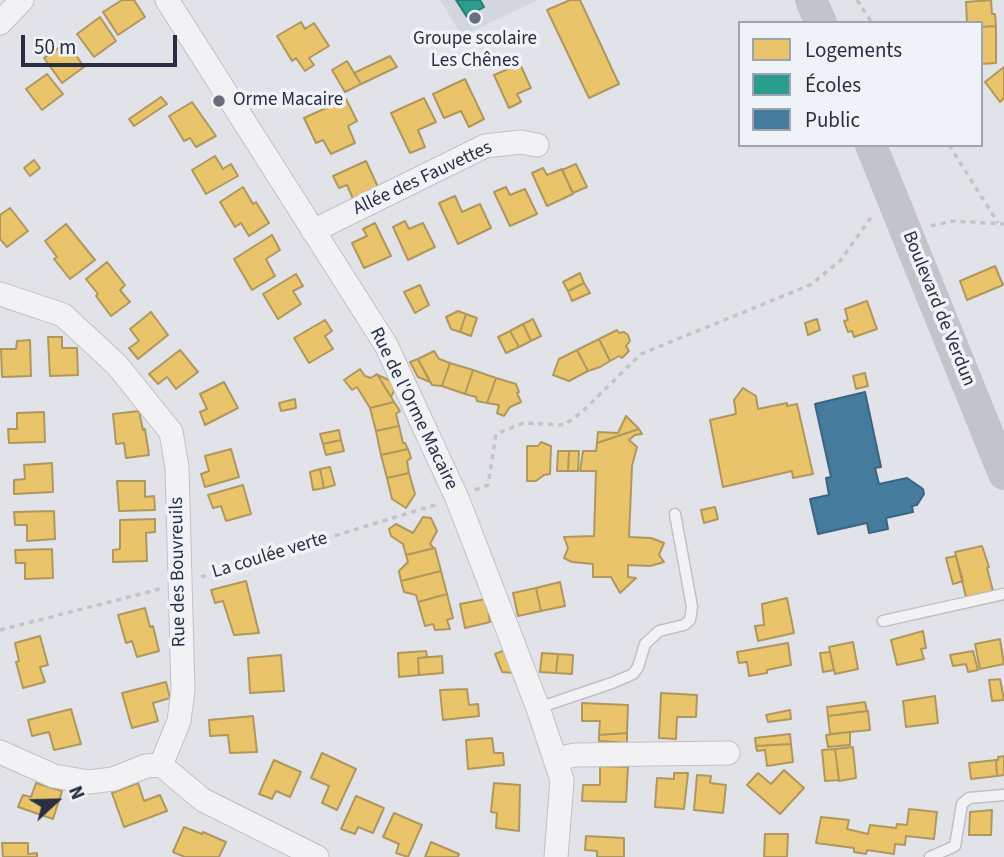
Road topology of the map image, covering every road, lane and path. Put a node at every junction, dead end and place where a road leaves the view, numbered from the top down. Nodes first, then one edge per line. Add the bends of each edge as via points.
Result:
1 (22, 0) edge
2 (167, 0) edge
3 (811, 0) edge
4 (857, 0) edge
5 (820, 21) edge
6 (871, 21) edge
7 (0, 23) edge
8 (537, 145) dead end
9 (872, 147) edge
10 (950, 147) edge
11 (895, 203) junction
12 (998, 224) junction
13 (1004, 225) edge
14 (923, 228) dead end
15 (313, 230) junction
16 (0, 294) edge
17 (1004, 474) edge
18 (457, 498) junction
19 (675, 514) dead end
20 (178, 584) junction
21 (1004, 594) edge
22 (883, 621) dead end
23 (0, 630) edge
24 (538, 708) junction
25 (0, 752) edge
26 (728, 754) dead end
27 (555, 759) junction
28 (161, 765) junction
29 (1004, 795) edge
30 (317, 857) edge
31 (555, 857) edge
32 (930, 857) edge

1 - 7 street
2 - 15 street, Rue de l'Orme Macaire
3 - 5 main road
4 - 6 path
8 - 15 street, Allée des Fauvettes via 485,146
9 - 11 main road, Boulevard de Verdun
10 - 12 path
11 - 17 main road, Boulevard de Verdun
11 - 18 path, La coulée verte via 877,209 840,261 810,285 641,354 564,425 523,423 496,434 488,485
12 - 13 path
12 - 14 path via 952,221
15 - 18 street, Rue de l'Orme Macaire via 386,345
16 - 20 street, Rue des Bouvreuils via 63,315 117,365 171,432 177,467
18 - 20 path, La coulée verte
18 - 24 street, Rue de l'Orme Macaire
19 - 24 lane via 692,607 690,620 652,637 633,674
20 - 23 path, La coulée verte
20 - 28 street, Rue des Bouvreuils via 183,690 179,721
21 - 22 lane
24 - 27 street, Rue de l'Orme Macaire
25 - 28 street via 54,776 89,782
26 - 27 street
27 - 31 street, Rue de l'Orme Macaire via 562,780
28 - 30 street via 203,800
29 - 32 lane via 969,798 962,804 955,846

